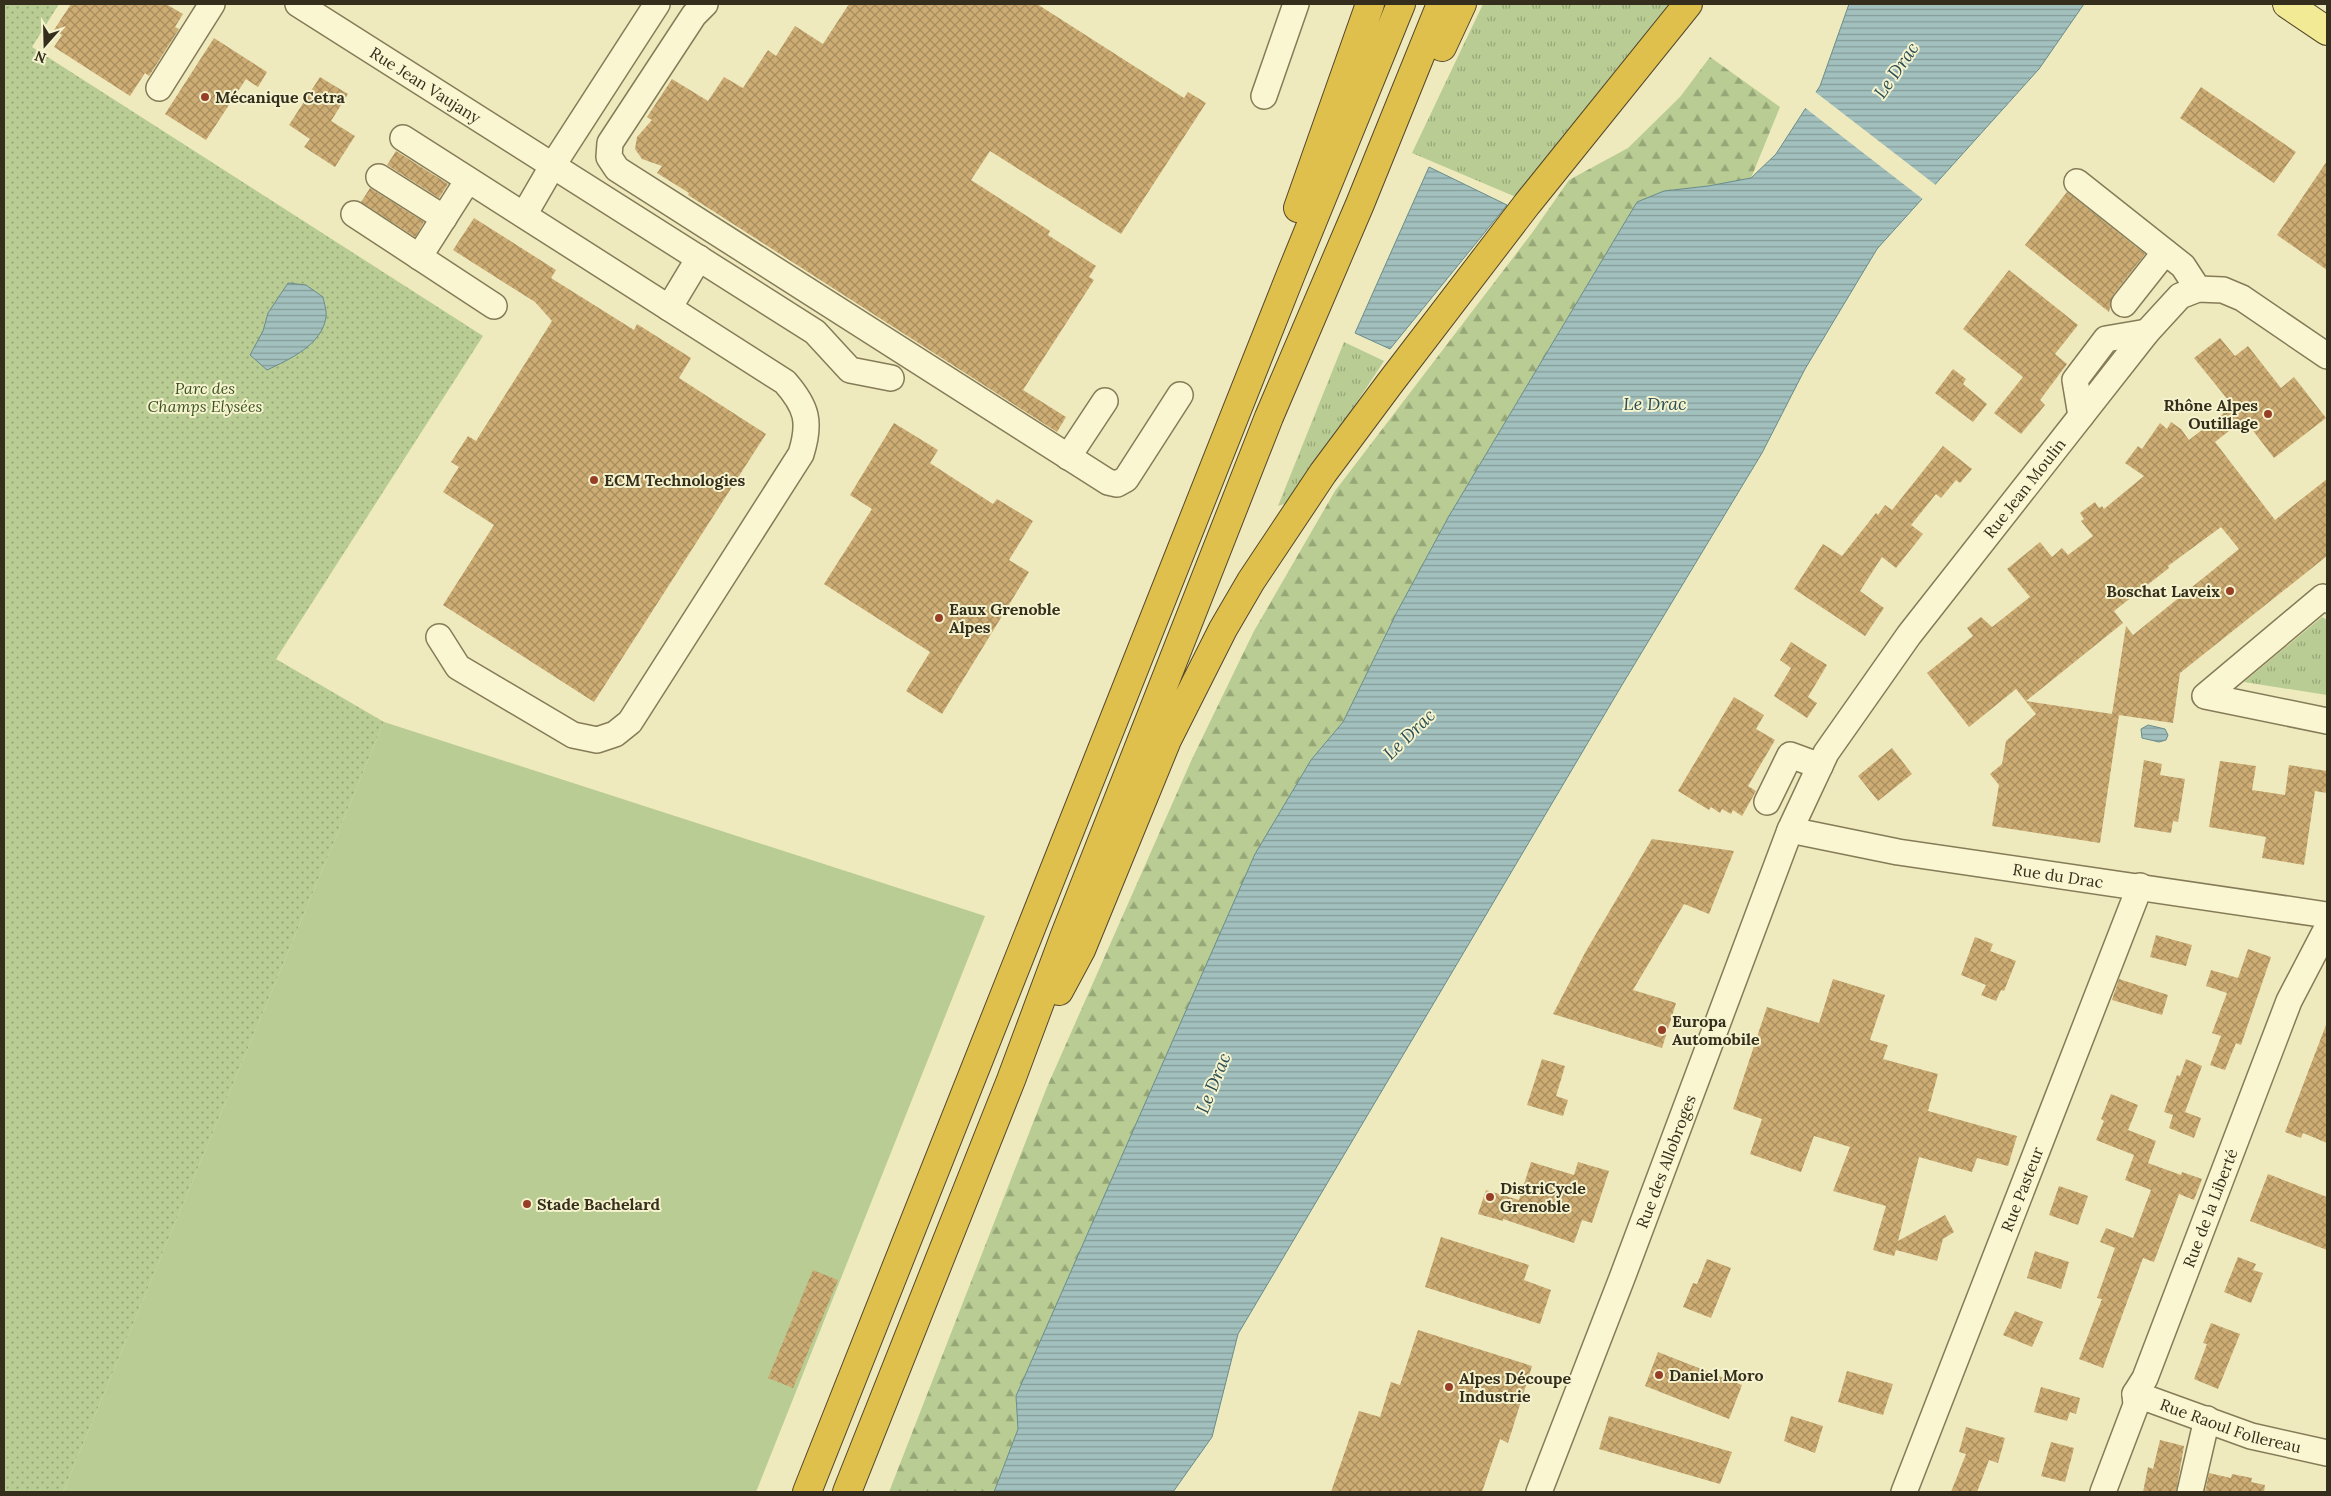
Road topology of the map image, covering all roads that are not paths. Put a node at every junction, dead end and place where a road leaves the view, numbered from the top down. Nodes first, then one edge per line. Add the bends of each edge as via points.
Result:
1 (298, 4) edge
2 (657, 4) edge
3 (705, 4) edge
4 (1296, 4) edge
5 (1370, 4) edge
6 (1401, 4) edge
7 (1441, 4) edge
8 (1462, 4) edge
9 (1688, 4) edge
10 (2287, 4) edge
11 (210, 5) edge
12 (2327, 31) edge
13 (159, 88) dead end
14 (1264, 96) dead end
15 (403, 138) dead end
16 (553, 166) junction
17 (379, 177) dead end
18 (468, 180) junction
19 (2077, 182) dead end
20 (1360, 204) junction
21 (354, 214) dead end
22 (524, 215) junction
23 (444, 218) junction
24 (2165, 252) junction
25 (419, 257) junction
26 (699, 258) junction
27 (1291, 274) junction
28 (2198, 289) junction
29 (2124, 304) dead end
30 (494, 306) dead end
31 (669, 308) junction
32 (2327, 356) edge
33 (891, 378) dead end
34 (1180, 394) dead end
35 (1105, 401) dead end
36 (1068, 457) junction
37 (2327, 600) edge
38 (439, 637) dead end
39 (2327, 721) edge
40 (1820, 766) junction
41 (1767, 802) dead end
42 (1790, 830) junction
43 (2140, 886) junction
44 (2327, 915) edge
45 (2327, 928) edge
46 (1011, 1080) junction
47 (2135, 1394) junction
48 (2206, 1419) junction
49 (2327, 1453) edge
50 (807, 1492) edge
51 (847, 1492) edge
52 (1539, 1492) edge
53 (1904, 1492) edge
54 (2103, 1492) edge
55 (2190, 1492) edge

1 - 16 street, Rue Jean Vaujany
2 - 16 street
3 - 36 street via 694,15 610,144 609,157 617,169
4 - 14 street
5 - 27 highway via 1295,218
6 - 27 highway
7 - 20 highway
8 - 20 highway
9 - 46 highway via 1527,204 1396,375 1317,481 1251,581 1167,740 1082,950
10 - 12 main road
11 - 13 street
15 - 18 street
16 - 22 street
16 - 26 street, Rue Jean Vaujany
17 - 23 street
18 - 22 street
18 - 23 street
19 - 24 street
20 - 46 highway via 1269,418
21 - 25 street
22 - 31 street
23 - 25 street
24 - 28 street via 2183,266
24 - 29 street
25 - 30 street
26 - 31 street
26 - 33 street, Rue Jean Vaujany via 815,332 850,370
27 - 50 highway
28 - 32 street, Rue Jean Moulin via 2223,290 2242,298
28 - 40 street, Rue Jean Moulin via 2180,296 2147,332 1909,635
31 - 38 street via 785,382 805,412 808,433 801,454 630,722 615,734 597,740 573,735 458,667
34 - 36 street via 1126,478 1118,484 1108,482
35 - 36 street
37 - 39 street via 2323,597 2205,696
40 - 41 street via 1790,755
40 - 42 street, Rue Jean Moulin
42 - 43 street, Rue du Drac via 1898,852
42 - 52 street, Rue des Allobroges
43 - 44 street, Rue du Drac
43 - 53 street, Rue Pasteur
45 - 47 street, Rue de la Liberté via 2289,1001 2145,1378
46 - 51 highway
47 - 48 street, Rue Raoul Follereau
47 - 54 street, Rue de la Liberté via 2136,1405
48 - 49 street, Rue Raoul Follereau via 2251,1436
48 - 55 street

